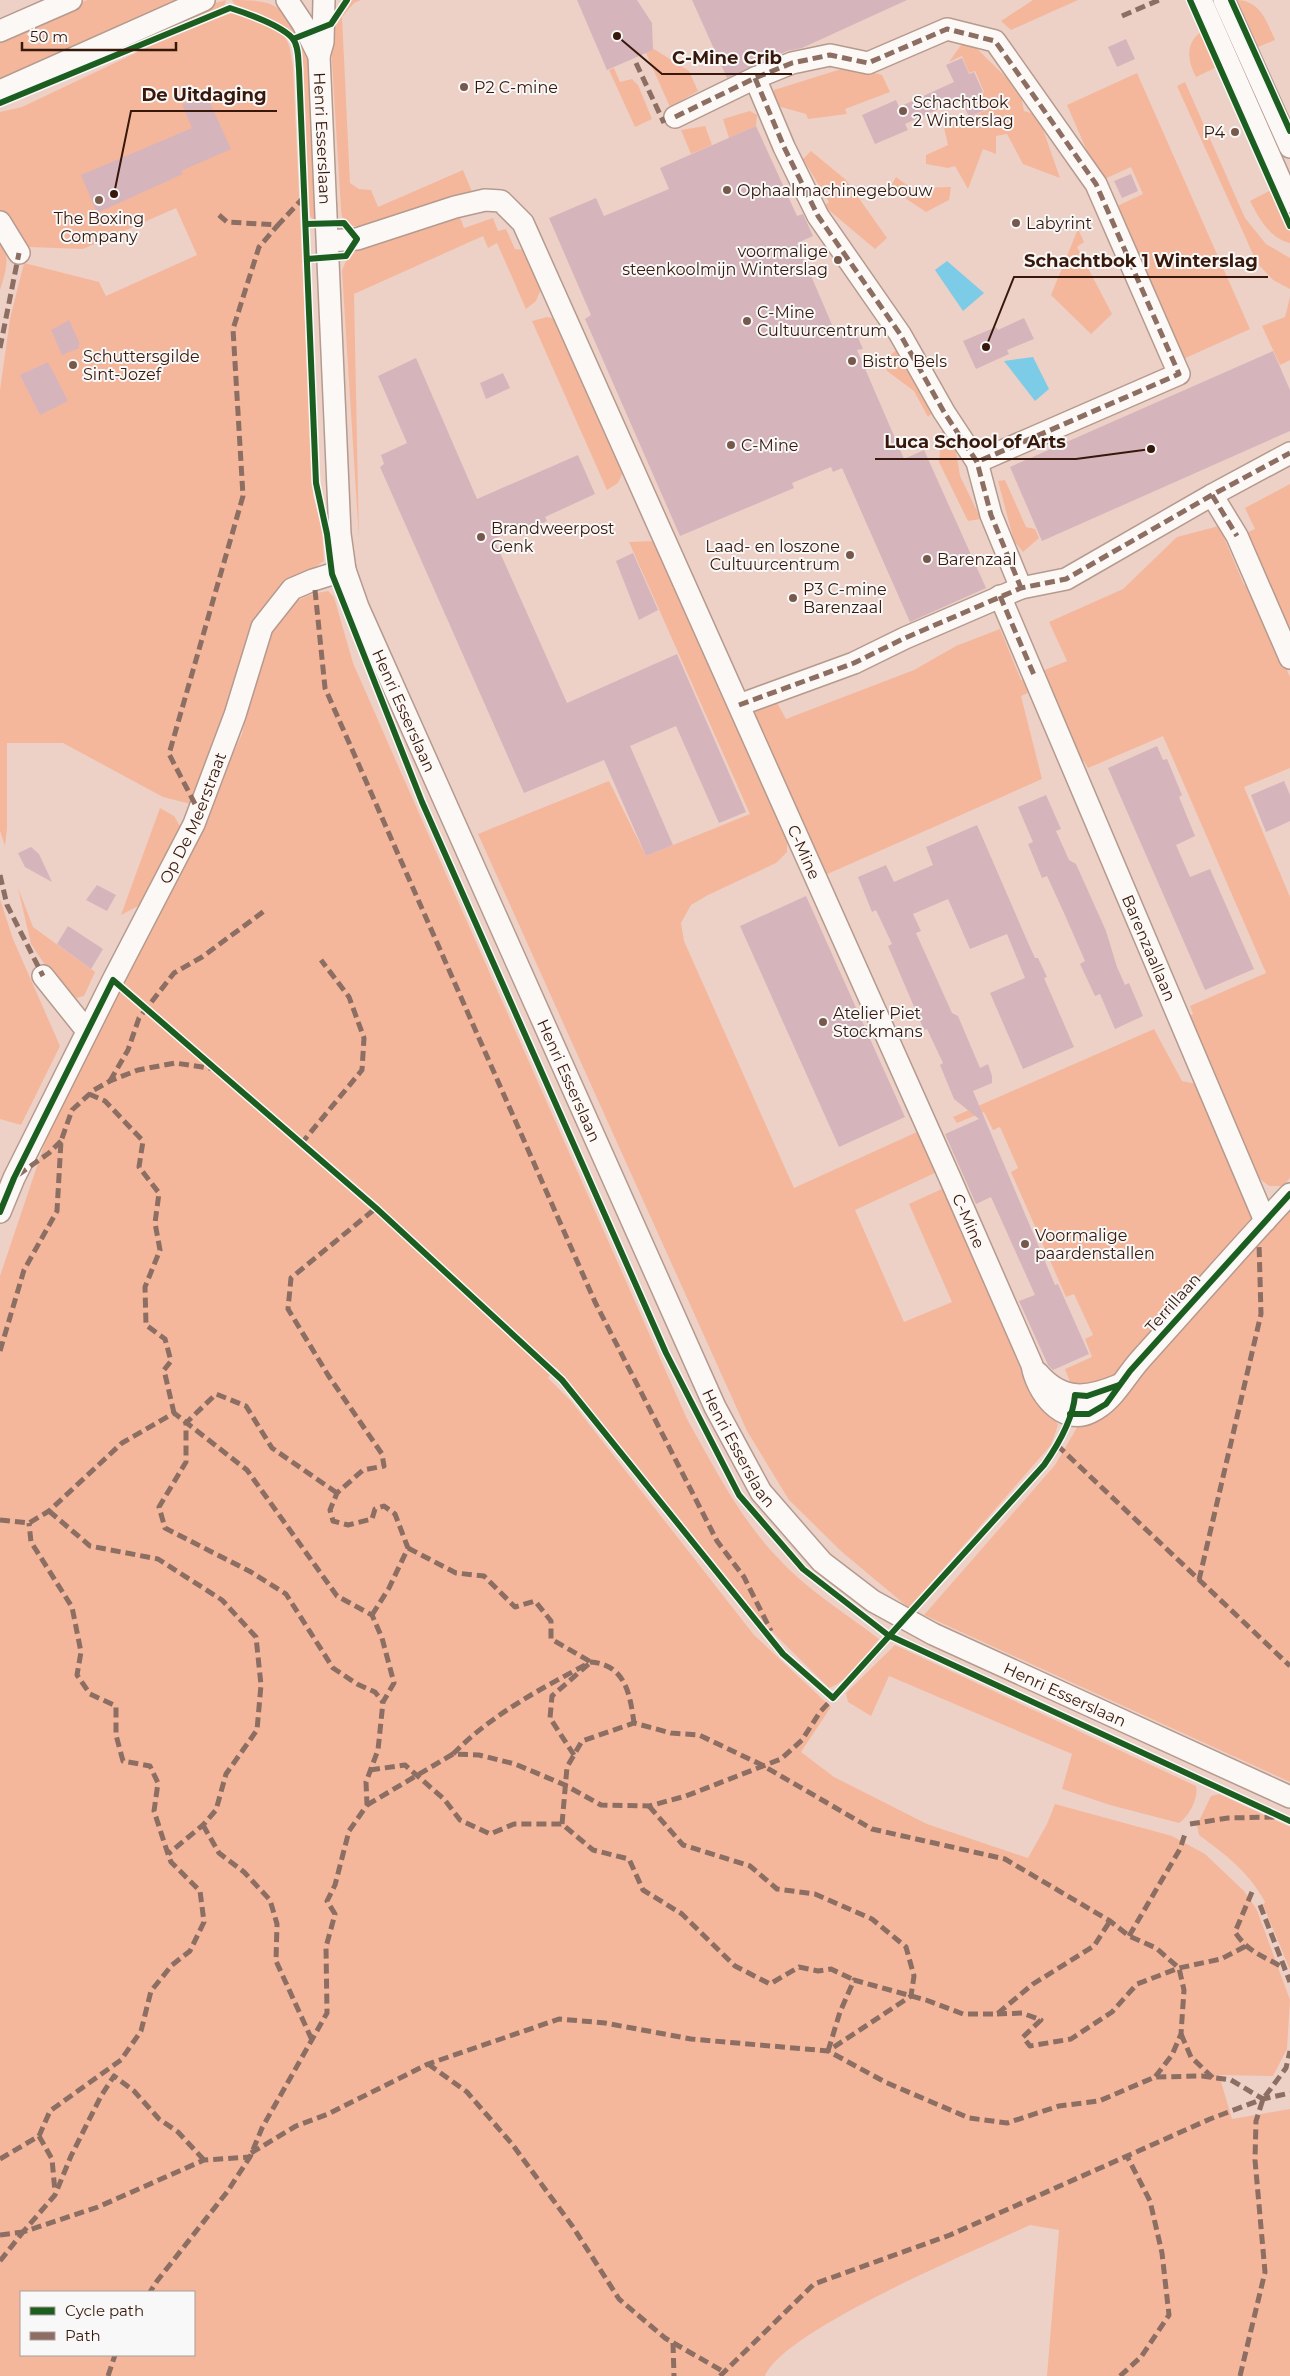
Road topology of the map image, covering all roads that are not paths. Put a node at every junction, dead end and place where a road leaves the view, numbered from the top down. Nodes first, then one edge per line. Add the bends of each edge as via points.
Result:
1 (71, 0) edge
2 (204, 0) edge
3 (287, 0) edge
4 (324, 0) edge
5 (1201, 0) edge
6 (1224, 0) edge
7 (0, 31) edge
8 (319, 56) junction
9 (755, 78) junction
10 (0, 91) edge
11 (675, 118) dead end
12 (1290, 147) edge
13 (1290, 202) edge
14 (0, 222) edge
15 (329, 242) junction
16 (19, 253) dead end
17 (1290, 453) edge
18 (977, 462) junction
19 (1212, 495) junction
20 (345, 570) junction
21 (1021, 588) junction
22 (1000, 596) junction
23 (1290, 658) edge
24 (739, 705) junction
25 (43, 976) dead end
26 (87, 1031) junction
27 (1249, 1177) junction
28 (1286, 1199) edge
29 (0, 1212) edge
30 (1266, 1220) junction
31 (1032, 1366) junction
32 (1119, 1385) junction
33 (1070, 1414) joint
34 (1290, 1797) edge

1 - 7 street
2 - 10 street
3 - 8 street, Henri Esserslaan
4 - 8 street, Henri Esserslaan via 323,42
5 - 13 street
6 - 12 street
8 - 15 street, Henri Esserslaan
9 - 11 street
9 - 18 street via 818,216 900,334 944,412
9 - 18 street via 792,63 830,55 868,63 947,29 995,41 1096,184 1179,374
14 - 16 street
15 - 20 street, Henri Esserslaan via 340,534
15 - 24 street, C-Mine via 357,239 486,200 501,201 523,223
17 - 19 street
18 - 21 street via 991,515
19 - 21 street via 1066,579
19 - 23 street via 1237,536
20 - 26 street, Op De Meerstraat via 292,590 262,627 235,715 198,813
20 - 34 street, Henri Esserslaan via 358,607 715,1407 761,1492 822,1562 873,1601 933,1634
21 - 22 street
22 - 24 street via 854,663
22 - 27 street, Barenzaallaan
24 - 31 street, C-Mine
25 - 26 street
26 - 29 street, Op De Meerstraat
27 - 28 street
27 - 30 street, Barenzaallaan
28 - 30 street, Terrillaan
30 - 32 street, Terrillaan
31 - 32 street via 1047,1384 1060,1392 1087,1396
31 - 33 street, C-Mine via 1033,1376 1044,1397 1054,1407
32 - 33 street, Terrillaan via 1106,1404 1089,1414

